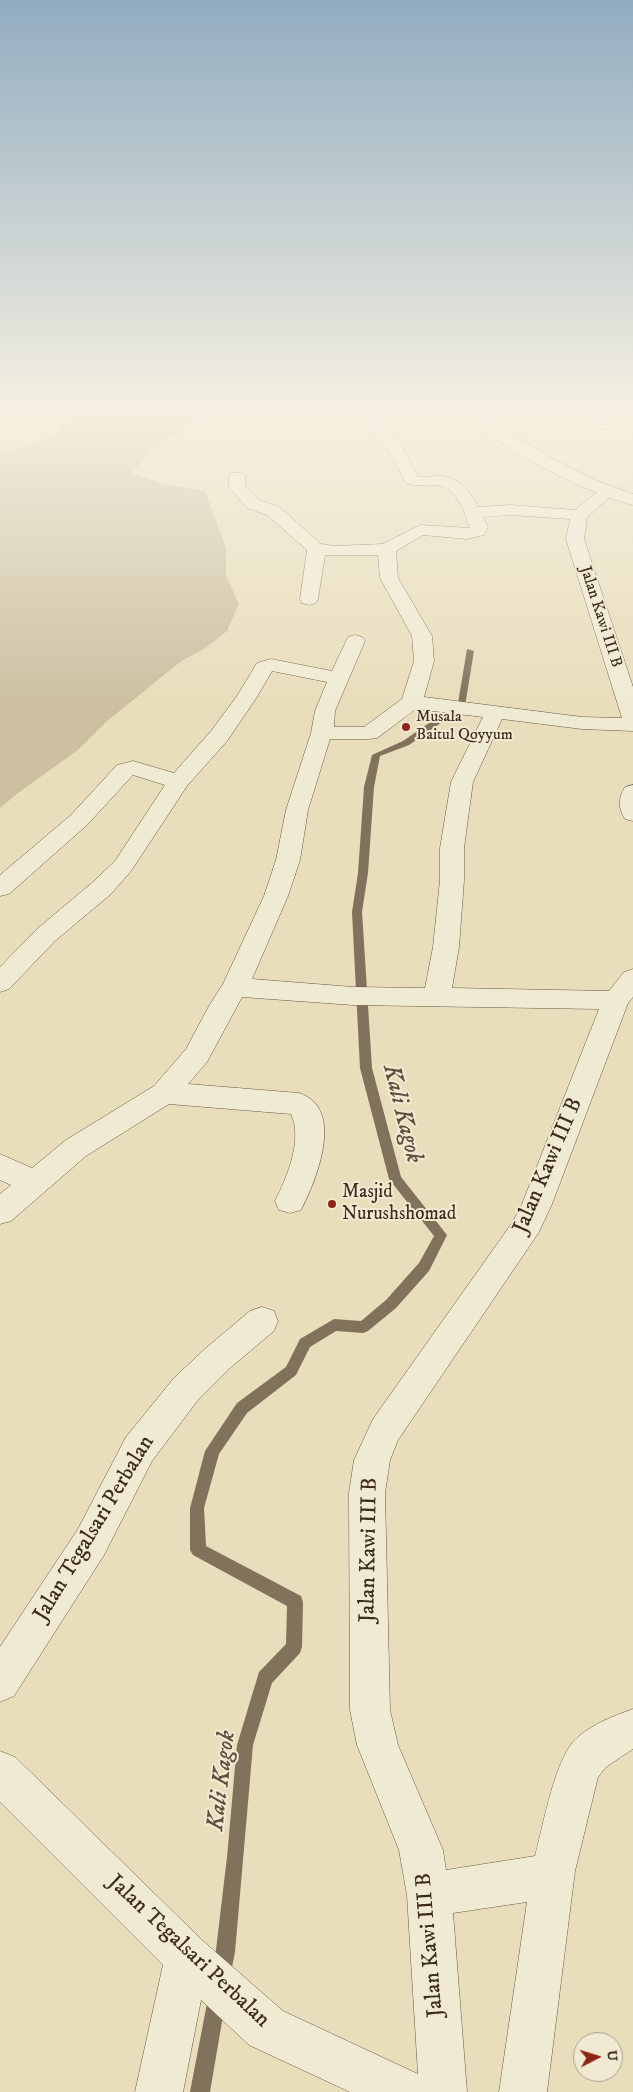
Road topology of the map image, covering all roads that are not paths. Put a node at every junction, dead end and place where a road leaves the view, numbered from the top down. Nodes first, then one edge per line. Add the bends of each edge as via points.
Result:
1 (263, 508) edge
2 (470, 508) edge
3 (588, 508) edge
4 (472, 513) junction
5 (579, 515) junction
6 (316, 549) junction
7 (387, 549) junction
8 (309, 599) dead end
9 (355, 641) dead end
10 (338, 678) junction
11 (412, 702) junction
12 (496, 711) junction
13 (633, 719) edge
14 (633, 725) edge
15 (322, 734) junction
16 (178, 782) junction
17 (633, 792) edge
18 (633, 814) edge
19 (0, 888) edge
20 (0, 983) edge
21 (235, 987) junction
22 (624, 989) edge
23 (437, 998) junction
24 (164, 1093) junction
25 (0, 1166) edge
26 (34, 1183) junction
27 (290, 1201) dead end
28 (0, 1212) edge
29 (262, 1321) dead end
30 (0, 1682) edge
31 (633, 1729) edge
32 (0, 1772) edge
33 (554, 1871) junction
34 (429, 1896) junction
35 (197, 1966) junction
36 (159, 2092) edge
37 (404, 2092) edge
38 (443, 2092) edge
39 (523, 2092) edge

1 - 6 street via 273,511
2 - 4 street
3 - 5 street
4 - 5 street via 511,510
4 - 7 street via 479,527 474,533 420,530
5 - 13 street, Jalan Kawi III B via 576,547
6 - 7 street
6 - 8 street
7 - 11 street via 389,578 422,636 424,648 424,661
9 - 10 street
10 - 15 street via 325,711
10 - 16 street via 264,667 219,736
11 - 12 street
11 - 15 street via 369,732
12 - 14 street via 582,723
12 - 23 street via 462,782 452,848 446,947
15 - 21 street via 276,896
16 - 19 street via 133,768 122,771 79,820
16 - 20 street via 123,866 46,935
17 - 18 street
21 - 23 street
21 - 24 street via 197,1055
22 - 23 street
22 - 34 street, Jalan Kawi III B via 523,1232 385,1430 372,1460 367,1493 370,1710 378,1745 421,1850
24 - 26 street via 76,1148
24 - 27 street via 299,1104 304,1108 309,1145 305,1167
25 - 26 street
26 - 28 street
29 - 30 street, Jalan Tegalsari Perbalan via 186,1389 139,1449 90,1542
31 - 33 street via 590,1752 580,1767
32 - 35 street, Jalan Tegalsari Perbalan
33 - 34 street via 533,1879
33 - 39 street
34 - 38 street, Jalan Kawi III B
35 - 36 street
35 - 37 street, Jalan Tegalsari Perbalan via 266,2028

